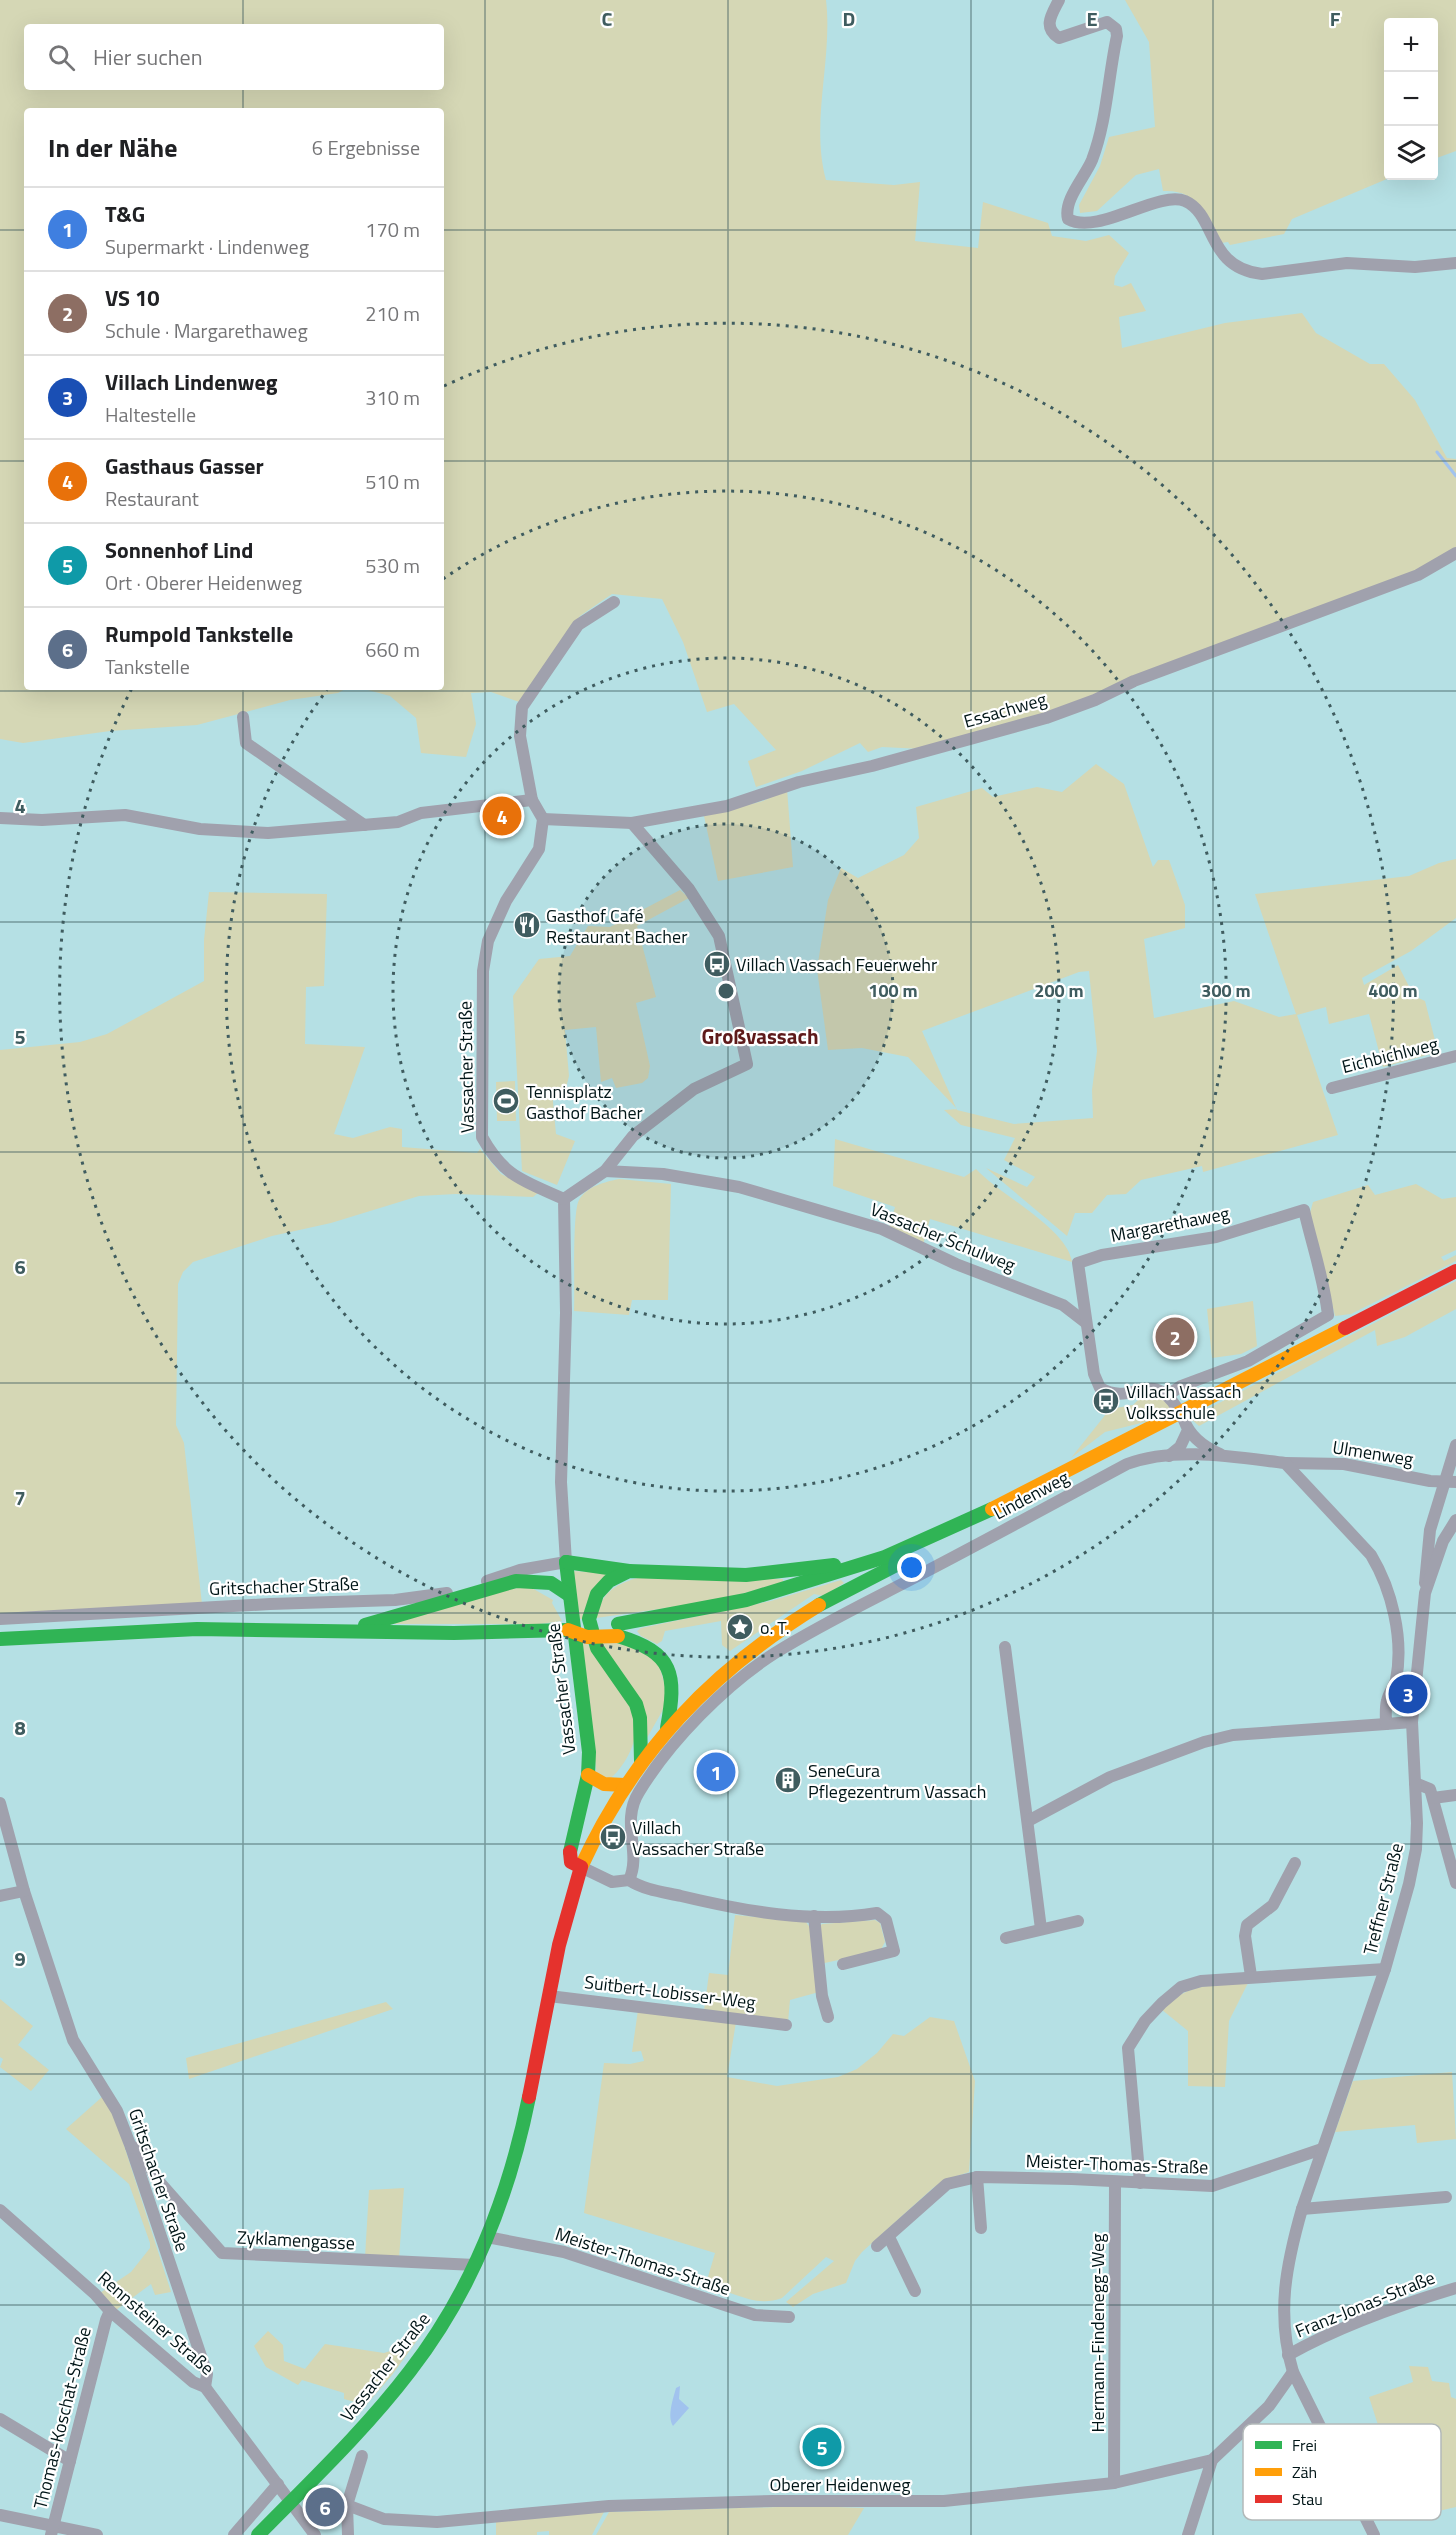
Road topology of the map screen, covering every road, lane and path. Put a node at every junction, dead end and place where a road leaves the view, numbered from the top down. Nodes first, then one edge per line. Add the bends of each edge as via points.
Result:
1 (1059, 0) edge
2 (1456, 263) edge
3 (1456, 553) edge
4 (614, 602) dead end
5 (243, 717) dead end
6 (532, 800) junction
7 (0, 818) edge
8 (543, 819) junction
9 (632, 823) junction
10 (364, 825) junction
11 (1456, 1056) edge
12 (1332, 1088) dead end
13 (605, 1171) junction
14 (564, 1198) junction
15 (1456, 1270) edge
16 (1085, 1322) junction
17 (1168, 1395) junction
18 (1177, 1408) dead end
19 (1456, 1445) edge
20 (1169, 1456) junction
21 (1224, 1456) junction
22 (1285, 1463) junction
23 (1450, 1482) edge
24 (984, 1515) junction
25 (1456, 1520) edge
26 (885, 1557) junction
27 (566, 1562) junction
28 (629, 1570) junction
29 (1425, 1593) junction
30 (569, 1595) junction
31 (0, 1619) edge
32 (345, 1630) junction
33 (618, 1630) junction
34 (0, 1639) edge
35 (1005, 1647) dead end
36 (1412, 1722) junction
37 (1386, 1724) junction
38 (667, 1728) junction
39 (641, 1761) junction
40 (588, 1774) junction
41 (1415, 1782) junction
42 (625, 1785) junction
43 (1456, 1795) edge
44 (1433, 1797) junction
45 (0, 1803) edge
46 (1028, 1821) junction
47 (2, 1822) edge
48 (1451, 1848) edge
49 (1295, 1863) dead end
50 (581, 1867) junction
51 (629, 1880) junction
52 (1456, 1883) edge
53 (24, 1891) junction
54 (0, 1896) edge
55 (814, 1916) junction
56 (1078, 1921) dead end
57 (1041, 1929) junction
58 (1006, 1938) dead end
59 (843, 1964) dead end
60 (1385, 1969) junction
61 (1251, 1976) junction
62 (549, 1996) junction
63 (828, 2017) dead end
64 (786, 2025) dead end
65 (131, 2147) junction
66 (1322, 2149) junction
67 (977, 2177) junction
68 (1115, 2183) junction
69 (1140, 2183) junction
70 (1446, 2197) dead end
71 (1302, 2209) junction
72 (0, 2210) edge
73 (981, 2228) dead end
74 (487, 2237) junction
75 (889, 2237) junction
76 (877, 2246) dead end
77 (475, 2265) junction
78 (1456, 2288) edge
79 (915, 2291) dead end
80 (110, 2311) junction
81 (789, 2317) dead end
82 (1288, 2355) junction
83 (1293, 2372) junction
84 (205, 2387) junction
85 (0, 2419) edge
86 (1250, 2424) edge
87 (1319, 2424) edge
88 (1243, 2431) edge
89 (362, 2456) dead end
90 (1212, 2460) junction
91 (70, 2461) junction
92 (1114, 2483) junction
93 (278, 2484) junction
94 (290, 2500) junction
95 (347, 2505) junction
96 (0, 2515) edge
97 (1367, 2520) edge
98 (52, 2530) edge
99 (97, 2535) edge
100 (234, 2535) edge
101 (258, 2535) edge
102 (315, 2535) edge
103 (348, 2535) edge
104 (1188, 2535) edge
105 (1374, 2535) edge

1 - 2 street via 1049,26 1059,38 1107,22 1116,29 1117,36 1100,134 1068,207 1068,219 1100,221 1184,200 1194,207 1225,258 1251,273 1347,263 1415,267
3 - 9 street, Essachweg via 1418,575 1046,718 799,782 726,806
4 - 6 street via 578,625 522,707 520,736
5 - 10 street via 246,743
6 - 8 street
6 - 10 street via 421,813 398,822
7 - 10 street via 42,820 125,815 200,829 268,834
8 - 9 street, Essachweg
8 - 14 street, Vassacher Straße via 539,849 506,901 488,941 483,971 482,1137 493,1156 513,1176
9 - 13 street via 689,889 719,936 747,1064 694,1089 633,1136
11 - 12 street, Eichbichlweg
13 - 14 street
13 - 16 street, Vassacher Schulweg via 663,1174 739,1187 882,1229 956,1264 1063,1305
14 - 27 street, Vassacher Straße via 566,1313 561,1482
15 - 24 main road
16 - 17 street via 1100,1388 1116,1395 1152,1388
16 - 17 street, Margarethaweg via 1078,1263 1216,1237 1304,1210 1328,1315 1273,1348
17 - 18 street
19 - 23 street
20 - 21 street, Lindenweg
20 - 21 street via 1180,1448 1186,1425 1210,1449
20 - 51 street, Lindenweg via 1127,1464 773,1654 680,1735 639,1792 630,1813 633,1871
21 - 22 street, Lindenweg
22 - 23 street, Ulmenweg via 1344,1464
22 - 37 street via 1371,1556 1389,1592 1398,1656 1395,1682 1386,1701
23 - 29 street via 1430,1530
24 - 26 main road
24 - 38 main road via 969,1531 881,1571 773,1632 736,1660
25 - 29 street, Treffner Straße via 1443,1541
26 - 28 main road via 864,1555 830,1566 756,1574
26 - 33 main road via 746,1600
27 - 28 main road
27 - 30 main road, Vassacher Straße
27 - 31 street, Gritschacher Straße via 520,1570 433,1596 395,1600
28 - 39 main road via 609,1581 597,1594 589,1619 597,1648 636,1704
29 - 36 street, Treffner Straße
30 - 32 main road via 551,1582 516,1581
30 - 40 main road, Vassacher Straße via 588,1731
32 - 33 main road, bridge via 568,1630 587,1637
32 - 34 main road via 114,1630
33 - 38 main road via 648,1646 671,1671 674,1685
35 - 46 street
36 - 37 street
36 - 41 street, Treffner Straße
37 - 46 street via 1233,1735 1204,1742 1110,1777
38 - 39 main road
39 - 42 main road
40 - 42 main road via 604,1784
40 - 50 main road, Vassacher Straße via 570,1849 571,1862
41 - 44 street via 1430,1789
41 - 60 street, Treffner Straße via 1416,1849
42 - 50 main road
43 - 44 street
44 - 48 street
45 - 47 street, Gritschacher Straße
46 - 57 street
47 - 53 street, Gritschacher Straße
48 - 52 street
49 - 61 street via 1273,1905 1247,1925
50 - 51 street via 612,1882
50 - 62 main road, Vassacher Straße via 561,1935
51 - 55 street via 645,1888 741,1911
53 - 54 street
53 - 65 street, Gritschacher Straße via 73,2040 117,2111
55 - 59 street via 877,1913 886,1920 894,1951
55 - 63 street
56 - 57 street
57 - 58 street
60 - 61 street
60 - 66 street, Treffner Straße
61 - 69 street via 1181,1987 1145,2021 1128,2048
62 - 64 street, Suitbert-Lobisser-Weg
62 - 74 main road, Vassacher Straße via 519,2143
65 - 77 street, Zyklamengasse via 141,2150 156,2177 222,2253
65 - 84 street, Gritschacher Straße via 207,2374
66 - 69 street, Meister-Thomas-Straße via 1212,2187
66 - 71 street, Treffner Straße
67 - 68 street, Meister-Thomas-Straße
67 - 73 street
67 - 75 street, Meister-Thomas-Straße via 947,2184
68 - 69 street, Meister-Thomas-Straße
68 - 92 street, Hermann-Findenegg-Weg
70 - 71 street
71 - 82 street, Treffner Straße via 1282,2294
72 - 80 street, Rennsteiner Straße
74 - 77 main road, Vassacher Straße
74 - 81 street, Meister-Thomas-Straße via 564,2252 755,2315
75 - 76 street, Meister-Thomas-Straße
75 - 79 street
77 - 94 main road, Vassacher Straße via 446,2319 392,2394 335,2458
78 - 82 street, Franz-Jonas-Straße via 1384,2312 1314,2340
80 - 84 street, Rennsteiner Straße via 193,2382
80 - 91 street, Thomas-Koschat-Straße
82 - 83 street, Treffner Straße
83 - 86 street via 1269,2406
83 - 87 street, Treffner Straße
84 - 93 street, Rennsteiner Straße
85 - 91 street
88 - 90 street
89 - 95 street
90 - 92 street, Oberer Heidenweg
90 - 104 street
91 - 98 street, Thomas-Koschat-Straße
92 - 95 street, Oberer Heidenweg via 944,2501 609,2506 437,2522 384,2519
93 - 94 street, Rennsteiner Straße
93 - 100 street
94 - 101 main road, Vassacher Straße
94 - 102 street, Rennsteiner Straße
95 - 103 street
96 - 98 street
97 - 105 street, Treffner Straße
98 - 99 street

